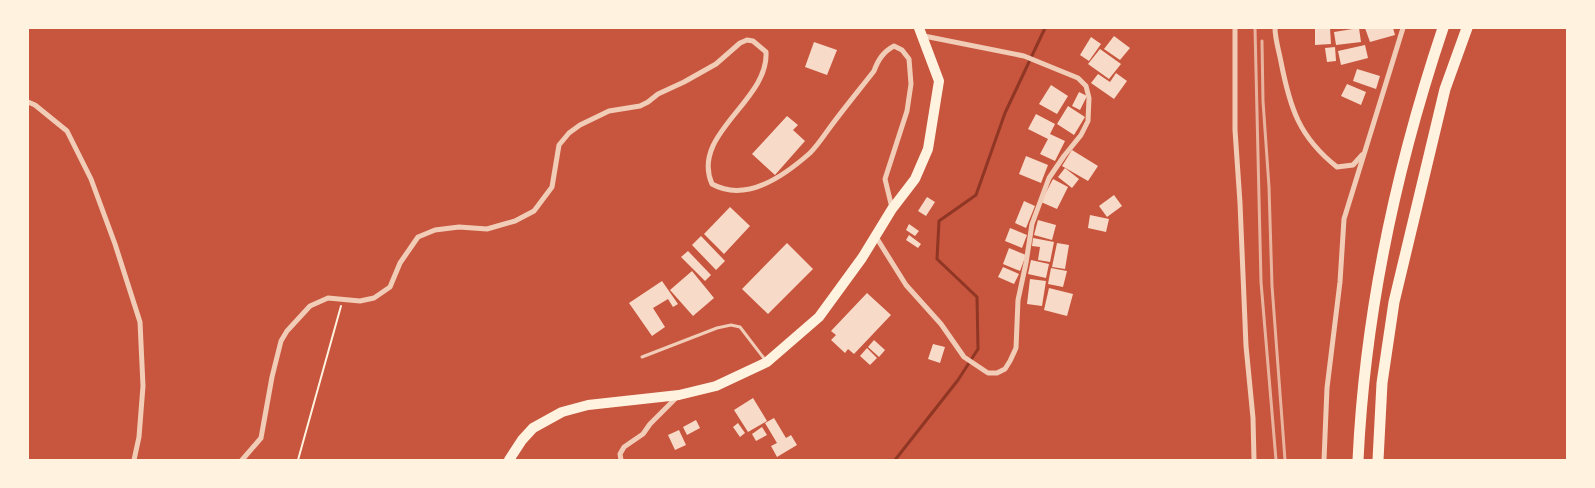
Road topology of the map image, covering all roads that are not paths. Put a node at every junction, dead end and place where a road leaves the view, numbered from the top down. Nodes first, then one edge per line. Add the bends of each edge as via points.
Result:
1 (1235, 28) edge
2 (1275, 28) edge
3 (1403, 28) edge
4 (1443, 28) edge
5 (1467, 28) edge
6 (922, 32) edge
7 (28, 102) edge
8 (1364, 153) junction
9 (892, 209) junction
10 (876, 237) junction
11 (642, 357) dead end
12 (767, 362) junction
13 (679, 395) junction
14 (134, 460) edge
15 (242, 460) edge
16 (509, 460) edge
17 (621, 460) edge
18 (1254, 460) edge
19 (1324, 460) edge
20 (1358, 460) edge
21 (1378, 460) edge

1 - 18 street via 1235,130
2 - 8 street via 1292,109 1306,135 1338,167 1353,165
3 - 8 street
4 - 20 highway via 1422,90 1395,192 1372,312
5 - 21 highway via 1445,89 1394,302 1382,383
6 - 9 highway via 939,81 928,148 915,179
6 - 10 street via 1043,63 1078,78 1086,86 1089,98 1088,121 1049,178 1032,224 1018,300 1016,348 1005,368 997,373 988,373 964,357 941,324 906,286
7 - 14 street via 66,131 90,179 140,322 143,386
8 - 19 street via 1344,219 1327,388
9 - 10 highway
9 - 15 street via 885,179 907,111 911,84 909,59 894,46 878,60 874,71 811,152 778,178 737,191 721,190 712,184 707,169 711,150 749,96 766,63 766,52 747,40 716,64 648,102 609,112 569,133 559,145 552,187 534,211 515,221 487,229 459,227 435,230 418,237 400,263 390,287 374,298 360,301 328,298 310,306 281,342 261,438
10 - 12 highway via 819,317
11 - 12 lane via 731,325 740,327
12 - 13 highway via 716,386
13 - 16 highway via 588,405 562,412 533,428
13 - 17 street via 643,434 624,447

